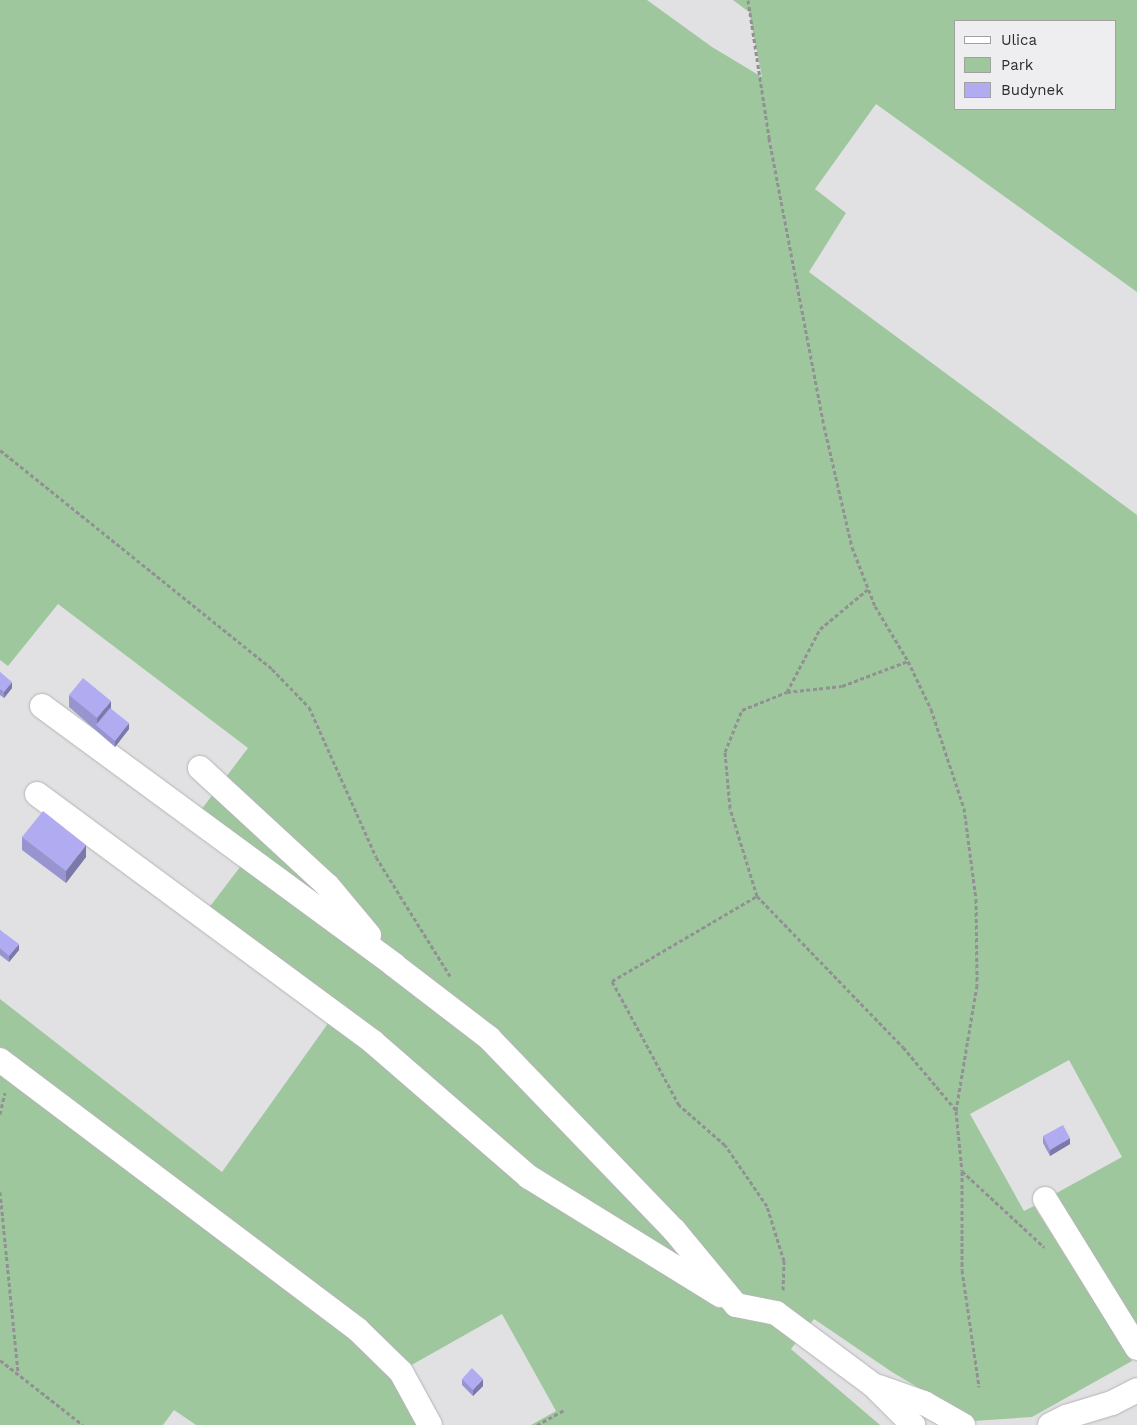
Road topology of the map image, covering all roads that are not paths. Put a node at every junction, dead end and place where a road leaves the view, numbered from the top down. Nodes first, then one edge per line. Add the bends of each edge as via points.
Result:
1 (42, 706) dead end
2 (200, 768) dead end
3 (37, 794) dead end
4 (394, 964) junction
5 (0, 1060) edge
6 (1045, 1200) dead end
7 (736, 1305) junction
8 (1137, 1348) edge
9 (873, 1384) junction
10 (1137, 1390) edge
11 (1112, 1403) junction
12 (1091, 1424) edge
13 (430, 1425) edge
14 (913, 1425) edge
15 (963, 1425) edge
16 (1050, 1425) edge

1 - 4 street
2 - 4 street via 328,886
3 - 7 street via 372,1042 529,1177
4 - 7 street via 488,1038 674,1230
5 - 13 street via 358,1330 401,1372
6 - 8 street
7 - 9 street via 776,1313
9 - 14 street
9 - 15 street via 924,1403
10 - 11 street
11 - 12 street
11 - 16 street

